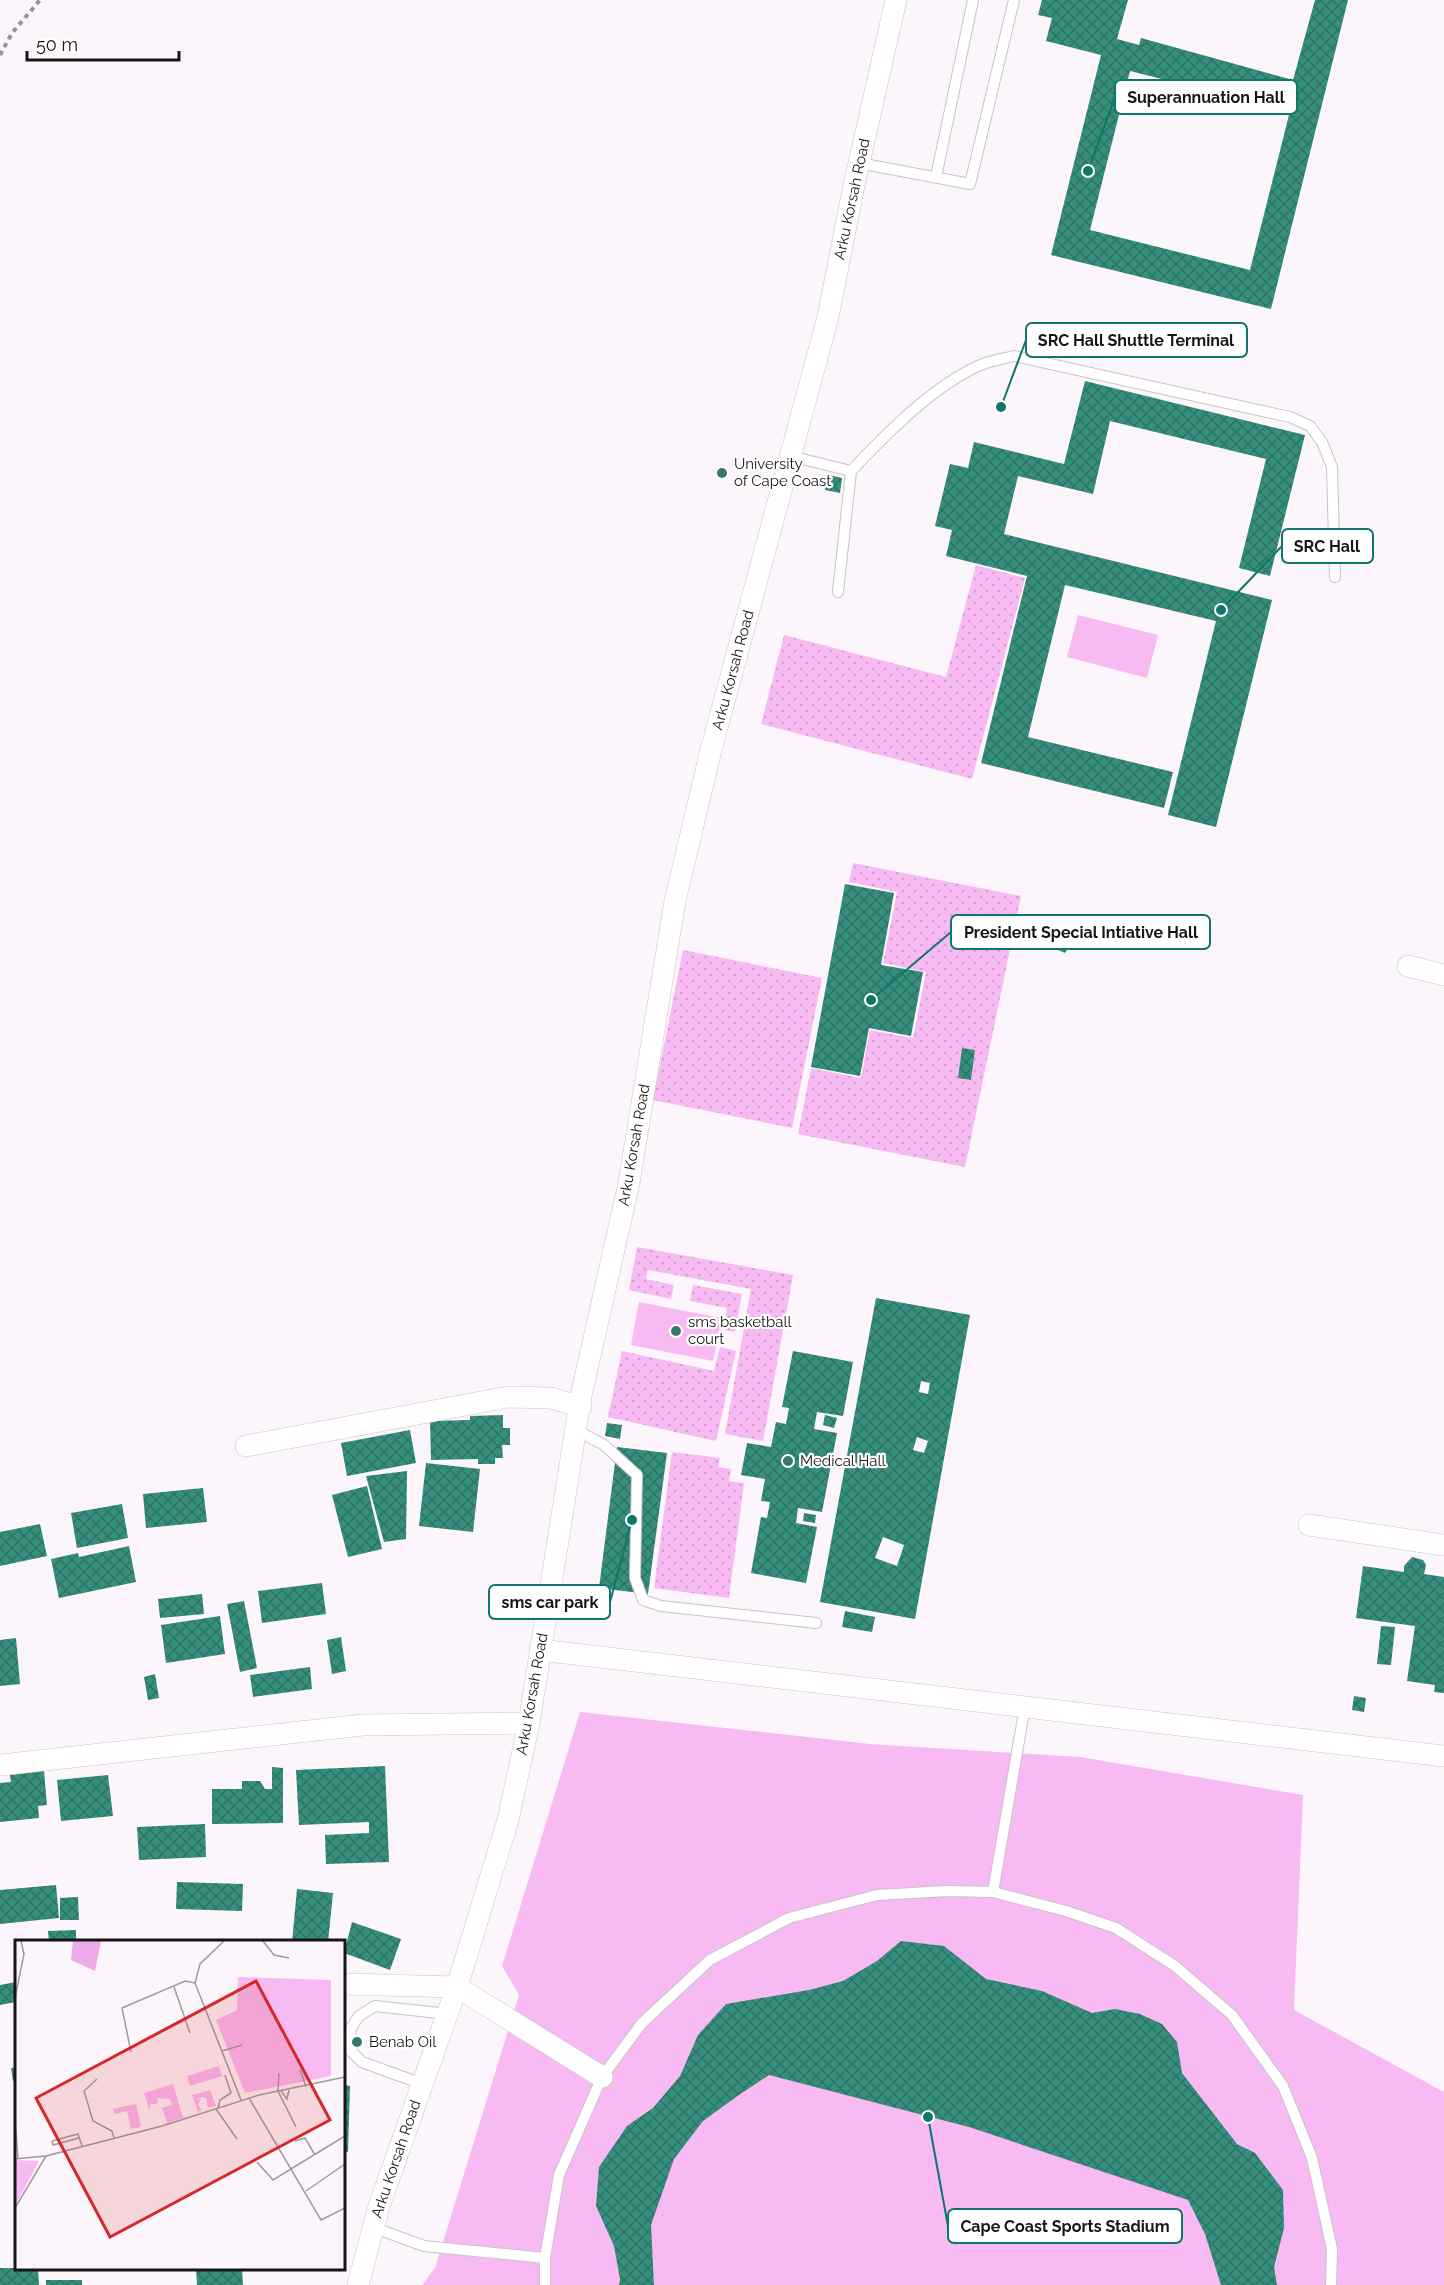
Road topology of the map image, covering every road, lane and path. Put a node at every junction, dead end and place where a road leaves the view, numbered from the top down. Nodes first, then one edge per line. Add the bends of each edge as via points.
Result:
1 (40, 0) edge
2 (896, 0) edge
3 (973, 0) edge
4 (1014, 0) edge
5 (0, 56) edge
6 (859, 163) junction
7 (936, 177) junction
8 (790, 456) junction
9 (851, 471) junction
10 (1335, 577) dead end
11 (838, 592) dead end
12 (1408, 966) dead end
13 (1444, 975) edge
14 (581, 1407) junction
15 (576, 1430) junction
16 (246, 1446) dead end
17 (1309, 1526) dead end
18 (1444, 1545) edge
19 (816, 1623) dead end
20 (540, 1650) junction
21 (1026, 1706) junction
22 (529, 1723) junction
23 (1444, 1756) edge
24 (0, 1765) edge
25 (993, 1892) junction
26 (345, 1984) edge
27 (457, 1987) junction
28 (448, 2014) junction
29 (602, 2077) junction
30 (422, 2084) junction
31 (372, 2227) junction
32 (545, 2258) junction
33 (358, 2285) edge
34 (545, 2285) edge
35 (1332, 2285) edge

1 - 5 path via 12,33
2 - 6 street, Arku Korsah Road
3 - 7 lane
4 - 7 lane via 970,184
6 - 7 lane
6 - 8 street, Arku Korsah Road via 828,317
8 - 9 lane
8 - 14 street, Arku Korsah Road via 675,901 629,1183
9 - 10 lane via 934,393 978,366 1014,356 1083,371 1290,417 1310,426 1322,442 1332,467
9 - 11 lane
12 - 13 street
14 - 15 street, Arku Korsah Road
14 - 16 street via 551,1398 508,1397
15 - 19 lane via 604,1445 637,1474 635,1578 643,1600 661,1606
15 - 20 street, Arku Korsah Road
17 - 18 street
20 - 21 street
20 - 22 street, Arku Korsah Road
21 - 23 street
21 - 25 lane
22 - 24 street via 363,1725
22 - 27 street, Arku Korsah Road via 508,1820
25 - 29 lane via 877,1895 789,1918 710,1960 642,2023
25 - 35 lane via 1116,1928 1175,1966 1232,2015 1283,2086 1312,2158 1332,2248
26 - 27 street
27 - 28 street, Arku Korsah Road
27 - 29 street
28 - 30 street, Arku Korsah Road
28 - 30 lane via 375,2006 351,2028 349,2049 362,2062
29 - 32 lane via 559,2175
30 - 31 street, Arku Korsah Road
31 - 32 lane via 424,2246
31 - 33 street, Arku Korsah Road
32 - 34 lane

